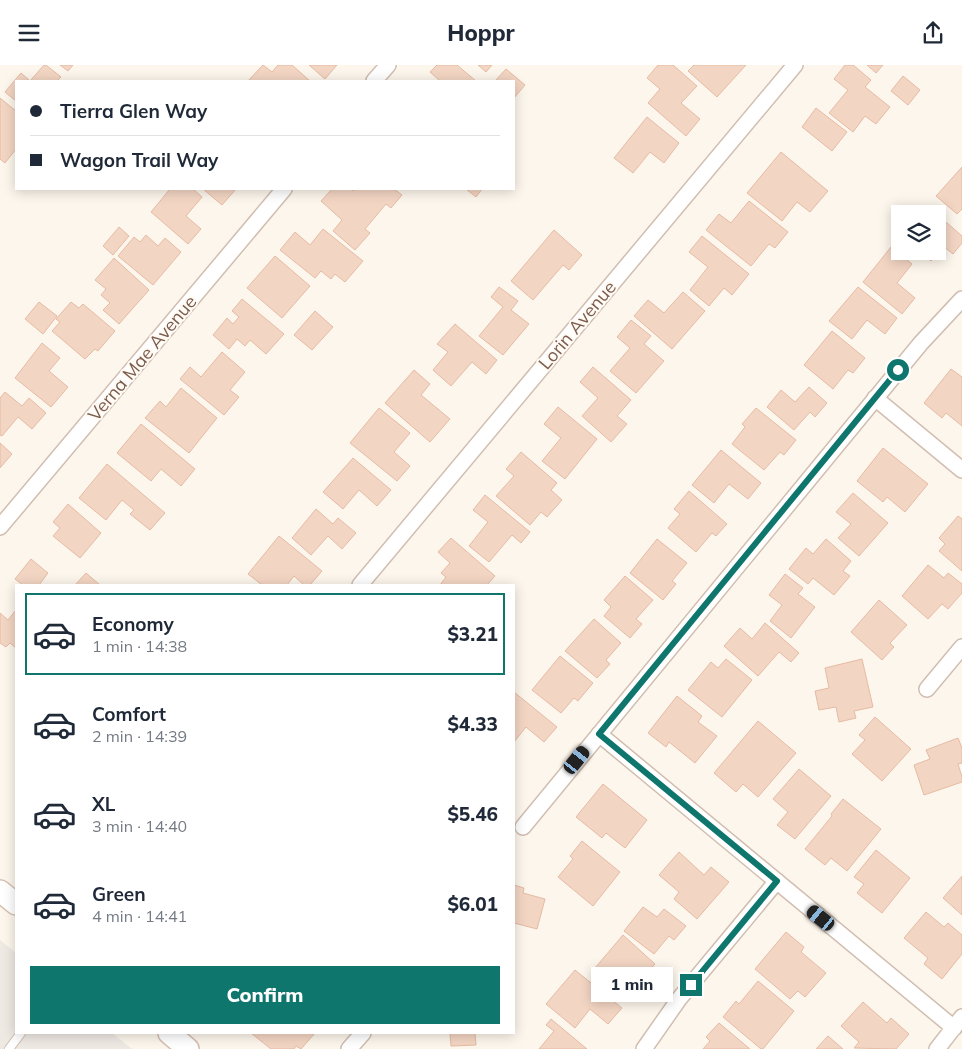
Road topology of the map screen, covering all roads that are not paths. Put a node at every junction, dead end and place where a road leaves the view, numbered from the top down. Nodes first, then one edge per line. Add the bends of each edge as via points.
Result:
1 (388, 65) edge
2 (795, 65) edge
3 (375, 80) edge
4 (283, 190) edge
5 (962, 299) edge
6 (875, 398) junction
7 (962, 470) edge
8 (0, 527) edge
9 (361, 584) edge
10 (962, 647) edge
11 (927, 689) dead end
12 (599, 734) junction
13 (522, 827) dead end
14 (777, 881) junction
15 (0, 891) edge
16 (15, 903) edge
17 (958, 1023) edge
18 (20, 1034) edge
19 (169, 1034) edge
20 (362, 1034) edge
21 (8, 1049) edge
22 (188, 1049) edge
23 (349, 1049) edge
24 (644, 1049) edge
25 (937, 1049) edge

1 - 3 street
2 - 9 street, Lorin Avenue
4 - 8 street, Verna Mae Avenue
5 - 6 street
6 - 7 street
6 - 12 street
10 - 11 street
12 - 13 street
12 - 14 street
14 - 17 street
14 - 24 street via 679,999
15 - 16 main road
17 - 25 street
18 - 21 lane
19 - 22 main road
20 - 23 street

